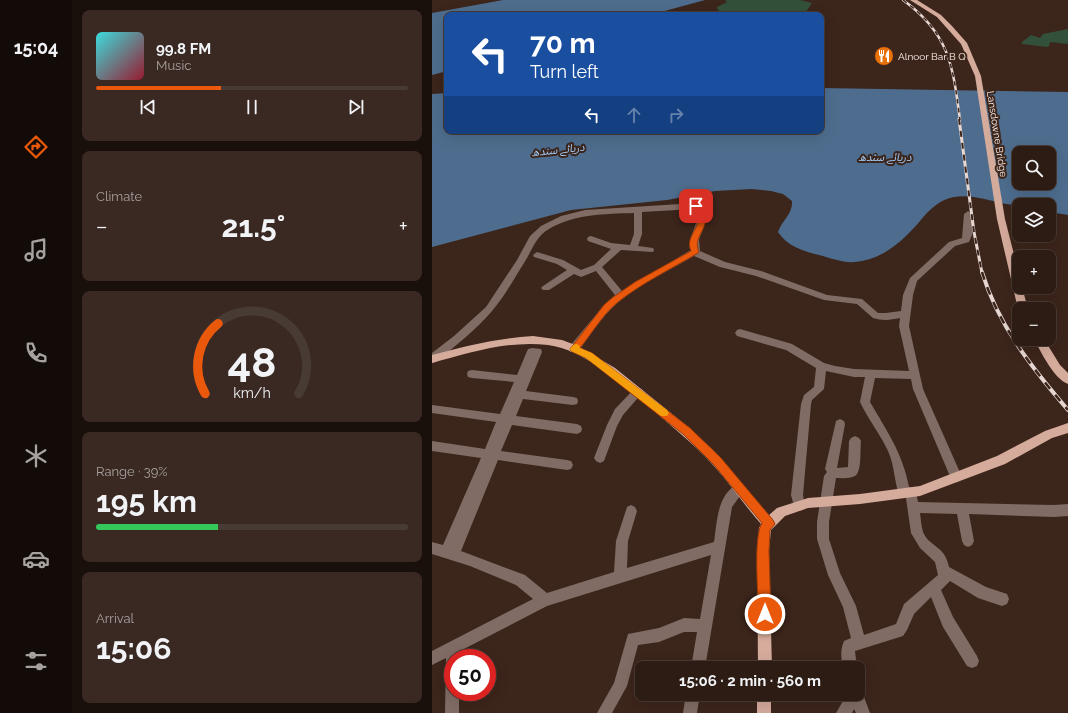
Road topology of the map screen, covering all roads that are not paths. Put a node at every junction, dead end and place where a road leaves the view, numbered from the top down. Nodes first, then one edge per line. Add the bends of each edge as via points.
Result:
1 (913, 0) edge
2 (638, 209) junction
3 (968, 214) dead end
4 (591, 240) dead end
5 (619, 247) junction
6 (633, 248) junction
7 (650, 250) dead end
8 (695, 252) junction
9 (537, 255) dead end
10 (597, 268) junction
11 (574, 270) junction
12 (546, 288) dead end
13 (621, 296) junction
14 (1021, 302) edge
15 (905, 314) junction
16 (740, 333) dead end
17 (1043, 346) edge
18 (574, 349) junction
19 (432, 359) edge
20 (821, 366) junction
21 (472, 374) dead end
22 (871, 374) junction
23 (915, 375) junction
24 (520, 380) junction
25 (1068, 380) edge
26 (638, 392) junction
27 (516, 394) junction
28 (573, 400) dead end
29 (432, 409) edge
30 (506, 419) junction
31 (840, 424) dead end
32 (1068, 428) edge
33 (577, 429) dead end
34 (855, 441) dead end
35 (432, 446) edge
36 (491, 454) junction
37 (600, 458) dead end
38 (567, 465) dead end
39 (833, 473) junction
40 (956, 477) junction
41 (739, 489) junction
42 (908, 493) junction
43 (826, 501) junction
44 (799, 506) junction
45 (913, 506) junction
46 (962, 508) junction
47 (1068, 510) edge
48 (631, 511) dead end
49 (769, 524) junction
50 (968, 542) dead end
51 (720, 546) junction
52 (432, 548) edge
53 (450, 553) junction
54 (944, 571) junction
55 (620, 578) junction
56 (933, 587) junction
57 (1002, 598) dead end
58 (545, 600) junction
59 (705, 626) junction
60 (859, 642) junction
61 (453, 647) junction
62 (432, 658) edge
63 (699, 661) edge
64 (765, 661) edge
65 (848, 661) edge
66 (972, 661) dead end
67 (692, 701) edge
68 (764, 701) edge
69 (851, 701) edge
70 (859, 701) edge
71 (452, 713) edge
72 (604, 713) edge
73 (690, 713) edge
74 (764, 713) edge
75 (843, 713) edge
76 (863, 713) edge

1 - 14 main road, Lansdowne Bridge via 939,16 955,32 964,43 978,76 1001,218
2 - 6 street via 638,234
2 - 8 street via 698,207 702,219 694,240
2 - 19 street via 585,213 564,218 544,228 533,238 522,261 489,309
3 - 15 street via 968,237 952,244 913,280
4 - 5 street
5 - 6 street
5 - 10 street
6 - 7 street
8 - 13 street
8 - 15 street via 723,264 758,273 827,298 859,301 876,316
9 - 11 street via 560,262
10 - 11 street via 581,274
10 - 13 street
11 - 12 street
13 - 18 street via 607,307
15 - 23 street via 904,326
16 - 20 street via 789,347
17 - 25 main road via 1056,368
18 - 19 main road via 548,341 522,341 486,345
18 - 26 main road via 589,356
20 - 22 street
20 - 44 street via 819,389 808,398 806,404 797,495
21 - 24 street
22 - 23 street
22 - 42 street via 865,402 893,450
23 - 40 street via 918,389
24 - 27 street
24 - 27 street via 532,352 537,352
26 - 37 street via 619,412 612,424
26 - 41 main road via 687,431
27 - 28 street
27 - 30 street
29 - 30 street
30 - 33 street
30 - 36 street
31 - 39 street via 831,469
32 - 40 main road via 1049,434 1001,460
34 - 39 street via 854,470
35 - 36 street
36 - 38 street
36 - 53 street
39 - 43 street via 830,476
40 - 42 main road
41 - 49 main road
41 - 51 street via 729,500
42 - 43 main road
42 - 45 street
43 - 44 main road
43 - 60 street via 823,539 834,575 849,606
44 - 49 main road via 781,512
45 - 46 street
45 - 54 street via 917,533 924,544 941,559
46 - 47 street
46 - 50 street
48 - 55 street via 622,541
49 - 64 main road via 765,528 763,551
51 - 55 street
51 - 59 street
52 - 53 street
53 - 58 street via 520,580
54 - 56 street via 945,577
54 - 57 street via 983,592
55 - 58 street
56 - 60 street via 907,611 903,627 898,631
56 - 66 street via 948,622
58 - 61 street
59 - 63 street
59 - 72 street via 684,625 659,635 633,639 620,686
60 - 65 street via 849,646
61 - 62 street
61 - 71 street
67 - 73 street
68 - 74 main road
69 - 75 street
70 - 76 street

